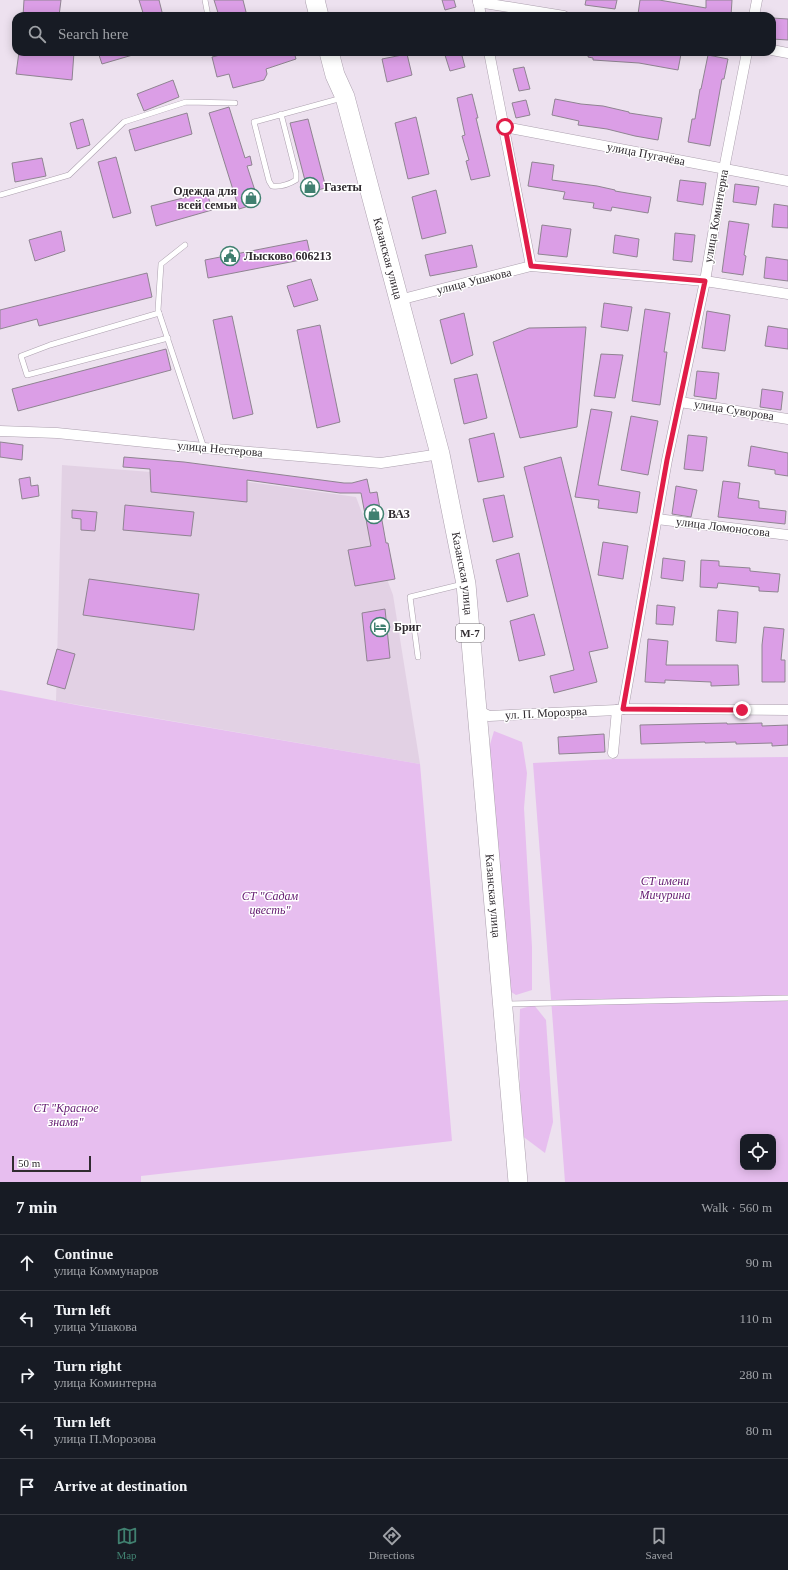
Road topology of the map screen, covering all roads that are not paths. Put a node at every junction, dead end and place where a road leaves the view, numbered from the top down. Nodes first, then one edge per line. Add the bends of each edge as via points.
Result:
1 (205, 0) edge
2 (315, 0) edge
3 (757, 0) edge
4 (478, 1) edge
5 (207, 12) edge
6 (318, 12) edge
7 (480, 12) edge
8 (541, 12) edge
9 (755, 12) edge
10 (776, 51) edge
11 (788, 53) edge
12 (330, 56) edge
13 (490, 56) edge
14 (746, 56) edge
15 (345, 97) junction
16 (235, 103) dead end
17 (281, 114) junction
18 (505, 127) junction
19 (724, 169) junction
20 (788, 181) edge
21 (0, 195) edge
22 (185, 245) dead end
23 (531, 266) junction
24 (705, 281) junction
25 (788, 294) edge
26 (399, 300) junction
27 (159, 313) junction
28 (168, 338) junction
29 (680, 402) junction
30 (788, 419) edge
31 (0, 431) edge
32 (204, 448) junction
33 (440, 454) junction
34 (657, 519) junction
35 (788, 535) edge
36 (466, 584) junction
37 (418, 657) dead end
38 (620, 709) junction
39 (477, 710) junction
40 (788, 710) edge
41 (613, 753) dead end
42 (788, 998) edge
43 (502, 1004) junction
44 (518, 1182) edge

1 - 5 lane
2 - 6 highway
3 - 9 street
4 - 7 street
4 - 8 street
10 - 11 street
12 - 15 highway, Казанская улица / М-7
13 - 18 street
14 - 19 street, улица Коминтерна
15 - 17 lane
15 - 26 highway, Казанская улица / М-7
16 - 21 lane via 186,102 124,122 69,175
17 - 17 lane via 254,122 269,181 272,186 279,187 296,180
18 - 19 street, улица Пугачёва
18 - 23 street
19 - 20 street, улица Пугачёва
19 - 24 street, улица Коминтерна
22 - 27 lane via 161,264
23 - 24 street, улица Ушакова
23 - 26 street, улица Ушакова
24 - 25 street, улица Ушакова
24 - 29 street, улица Коминтерна
26 - 33 highway, Казанская улица / М-7
27 - 28 lane
27 - 28 lane via 21,356 27,375
28 - 32 lane
29 - 30 street, улица Суворова
29 - 34 street, улица Коминтерна
31 - 32 street, улица Нестерова via 57,433
32 - 33 street, улица Нестерова via 381,463
33 - 36 highway, Казанская улица / М-7
34 - 35 street, улица Ломоносова
34 - 38 street, улица Коминтерна
36 - 37 lane via 410,597
36 - 39 highway, Казанская улица / М-7
38 - 39 street, ул. П. Морозрва via 489,716
38 - 40 street, ул. П. Морозрва
38 - 41 street, улица Коминтерна
39 - 43 highway, Казанская улица / М-7
42 - 43 lane
43 - 44 highway, Казанская улица / М-7

